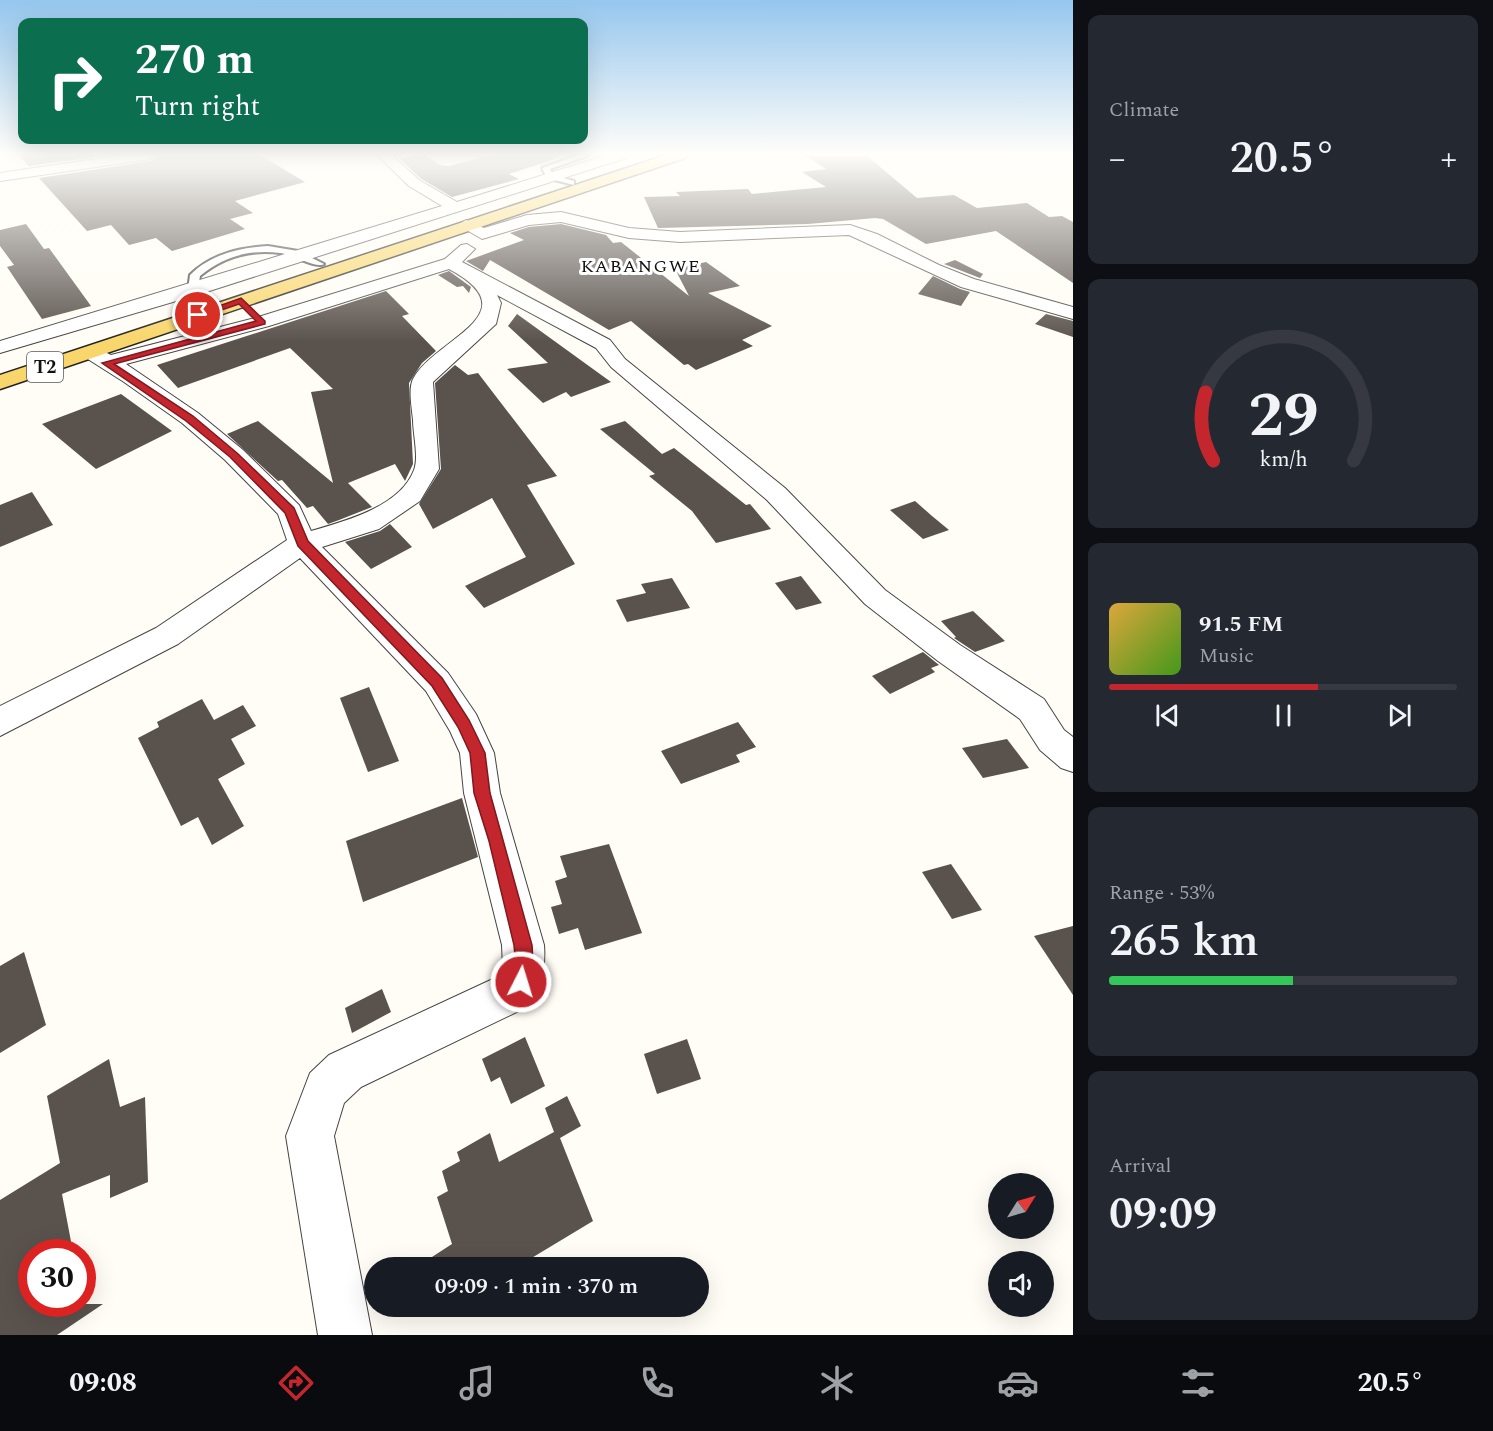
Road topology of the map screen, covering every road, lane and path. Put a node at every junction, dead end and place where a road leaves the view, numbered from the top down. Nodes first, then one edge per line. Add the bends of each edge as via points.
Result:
1 (423, 217) edge
2 (456, 217) edge
3 (509, 217) edge
4 (558, 217) edge
5 (562, 217) edge
6 (474, 230) junction
7 (312, 260) junction
8 (452, 263) junction
9 (480, 280) junction
10 (201, 296) junction
11 (241, 300) junction
12 (1073, 314) edge
13 (262, 322) junction
14 (0, 347) edge
15 (98, 357) junction
16 (0, 368) edge
17 (0, 382) edge
18 (303, 543) junction
19 (0, 722) edge
20 (1073, 757) edge
21 (345, 1335) edge

1 - 7 street
2 - 7 main road, T2
3 - 6 main road, T2
4 - 6 street
5 - 12 street via 629,233 680,237 850,230 1000,295
6 - 8 street
6 - 11 main road, T2
7 - 10 main road, T2
7 - 10 lane via 278,249 244,252 214,261 195,275
8 - 9 street
8 - 13 street
9 - 18 street via 492,303 489,320 422,382 427,469 411,495 370,523
9 - 20 street via 603,344 618,363 776,494 875,597 1032,709 1052,740
10 - 14 street
10 - 16 main road, T2
11 - 13 street
11 - 15 main road, T2
13 - 15 street
15 - 17 main road, T2
15 - 18 street via 190,418 234,455 290,511
18 - 19 street via 167,636
18 - 21 street via 437,682 464,724 477,753 482,793 523,945 525,966 521,982 510,993 345,1071 326,1089 310,1136

